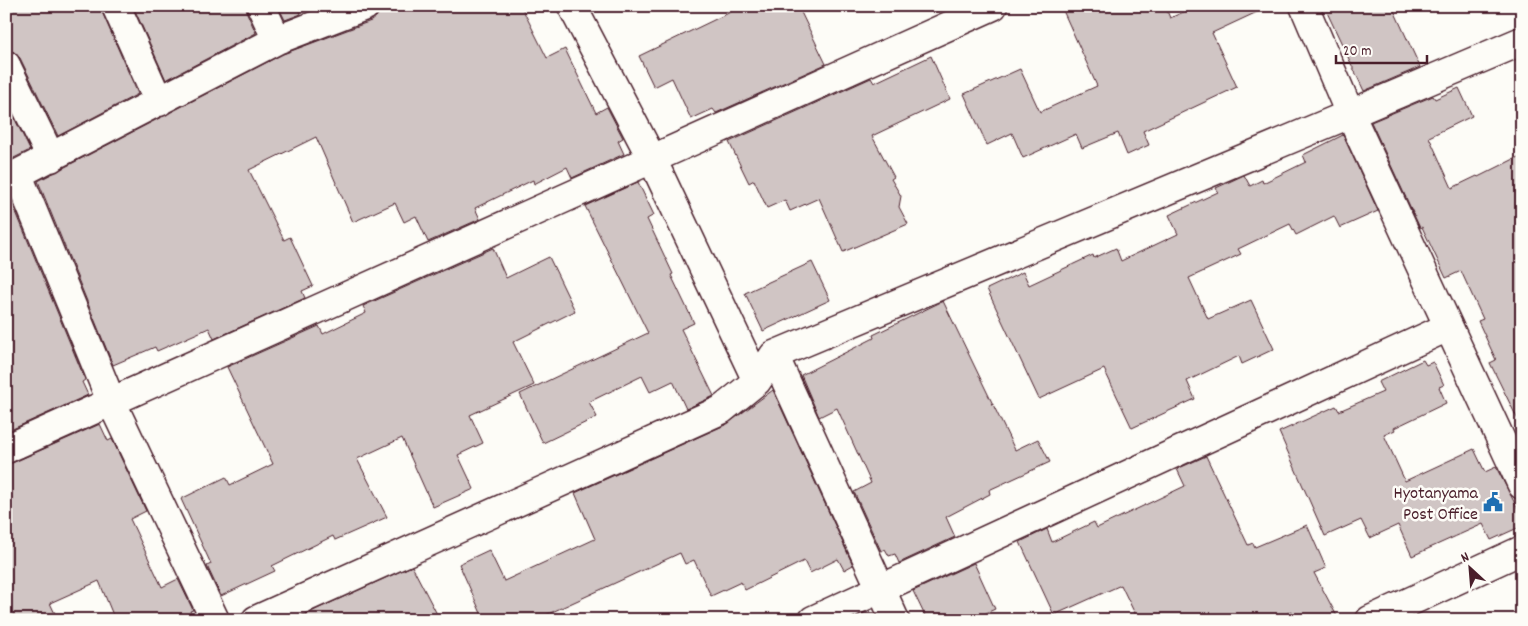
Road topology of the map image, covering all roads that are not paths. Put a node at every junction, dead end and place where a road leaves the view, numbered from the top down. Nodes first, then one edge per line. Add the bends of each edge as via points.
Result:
1 (116, 6) edge
2 (261, 6) edge
3 (572, 6) edge
4 (993, 6) edge
5 (1304, 6) edge
6 (363, 7) edge
7 (277, 40) junction
8 (1522, 41) edge
9 (6, 65) edge
10 (159, 102) junction
11 (1350, 114) junction
12 (51, 158) junction
13 (652, 158) junction
14 (12, 178) edge
15 (1448, 328) junction
16 (774, 355) junction
17 (757, 381) junction
18 (111, 401) junction
19 (6, 449) edge
20 (1522, 485) edge
21 (1522, 550) edge
22 (881, 588) junction
23 (215, 620) edge
24 (256, 620) edge
25 (814, 620) edge
26 (896, 620) edge
27 (1370, 620) edge

1 - 10 street
2 - 7 street
3 - 13 street
4 - 13 street
5 - 11 street
6 - 7 street
7 - 10 street
8 - 11 street
9 - 12 street
10 - 12 street
11 - 15 street
11 - 16 street
12 - 14 street
13 - 17 street
13 - 18 street
14 - 18 street
15 - 20 street
15 - 22 street
16 - 17 street
16 - 22 street
17 - 24 street via 721,410
18 - 19 street
18 - 23 street
21 - 27 street
22 - 25 street
22 - 26 street

